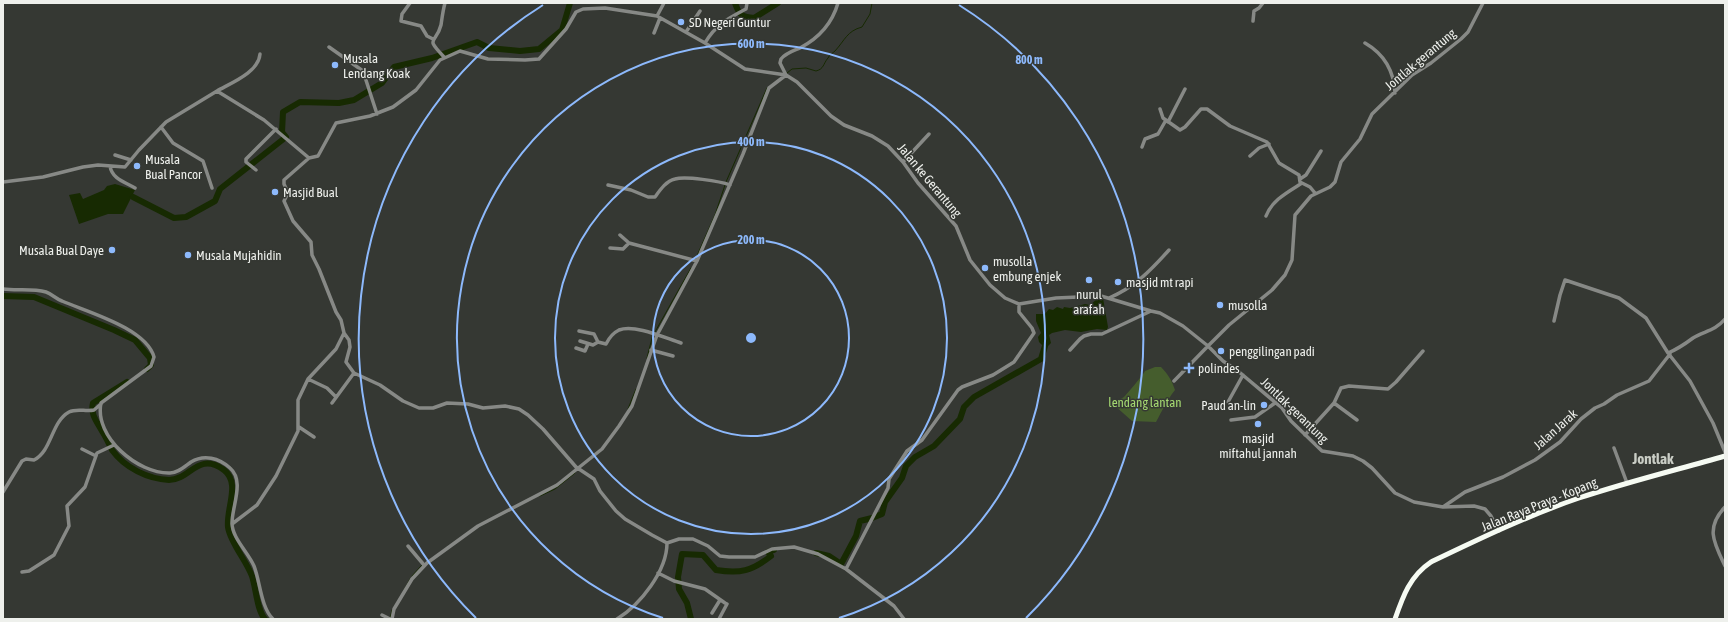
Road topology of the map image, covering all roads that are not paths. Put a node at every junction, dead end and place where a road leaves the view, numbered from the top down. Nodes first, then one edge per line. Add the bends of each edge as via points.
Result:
1 (410, 3) edge
2 (445, 3) edge
3 (664, 3) edge
4 (747, 3) edge
5 (838, 3) edge
6 (1263, 3) edge
7 (1483, 3) edge
8 (700, 11) dead end
9 (658, 17) junction
10 (1253, 21) dead end
11 (686, 32) junction
12 (654, 33) dead end
13 (433, 39) junction
14 (705, 43) junction
15 (1365, 43) dead end
16 (329, 47) dead end
17 (260, 54) dead end
18 (443, 57) junction
19 (786, 75) junction
20 (1185, 89) dead end
21 (217, 91) junction
22 (1395, 93) junction
23 (1160, 109) dead end
24 (377, 114) junction
25 (1167, 121) junction
26 (161, 127) junction
27 (276, 129) junction
28 (929, 134) dead end
29 (1269, 144) junction
30 (1142, 147) dead end
31 (1321, 151) dead end
32 (115, 155) dead end
33 (1250, 156) dead end
34 (309, 158) junction
35 (131, 160) junction
36 (903, 162) junction
37 (110, 166) junction
38 (256, 170) dead end
39 (1300, 179) junction
40 (3, 182) edge
41 (727, 183) junction
42 (1302, 183) junction
43 (608, 185) dead end
44 (135, 188) dead end
45 (212, 188) dead end
46 (1315, 194) junction
47 (1266, 216) dead end
48 (620, 235) dead end
49 (629, 243) junction
50 (610, 248) dead end
51 (1169, 250) dead end
52 (695, 260) junction
53 (3, 289) edge
54 (1108, 298) junction
55 (1019, 304) junction
56 (1151, 311) junction
57 (1725, 319) edge
58 (1554, 321) dead end
59 (579, 331) dead end
60 (344, 333) junction
61 (657, 335) junction
62 (580, 341) dead end
63 (598, 342) junction
64 (681, 343) dead end
65 (588, 344) junction
66 (1208, 346) junction
67 (576, 348) dead end
68 (651, 350) junction
69 (1070, 350) dead end
70 (1423, 351) dead end
71 (1669, 353) junction
72 (673, 356) dead end
73 (354, 374) junction
74 (1243, 375) junction
75 (308, 379) junction
76 (1174, 381) dead end
77 (336, 397) junction
78 (1228, 402) dead end
79 (101, 403) junction
80 (332, 403) dead end
81 (1275, 403) junction
82 (1334, 403) junction
83 (1231, 420) dead end
84 (1357, 420) dead end
85 (299, 427) junction
86 (1304, 435) junction
87 (314, 437) dead end
88 (112, 446) junction
89 (1614, 448) dead end
90 (82, 449) dead end
91 (1725, 452) edge
92 (96, 456) junction
93 (1725, 456) edge
94 (577, 468) junction
95 (1627, 483) junction
96 (3, 492) edge
97 (1443, 507) junction
98 (1725, 507) edge
99 (232, 524) junction
100 (1499, 531) junction
101 (667, 543) junction
102 (408, 546) dead end
103 (424, 565) junction
104 (1725, 566) edge
105 (846, 569) junction
106 (22, 572) dead end
107 (658, 573) junction
108 (720, 600) junction
109 (712, 613) dead end
110 (382, 614) dead end
111 (273, 619) edge
112 (391, 619) edge
113 (617, 619) edge
114 (719, 619) edge
115 (904, 619) edge
116 (1395, 619) edge

1 - 13 street via 402,14 401,21 422,27
2 - 13 street via 440,28
3 - 9 street
4 - 14 street via 746,9 715,28
5 - 19 street via 823,31 809,43 780,59
6 - 10 street via 1254,11
7 - 22 street, Jontlak-gerantung via 1468,32 1431,63 1412,75
8 - 11 street
9 - 11 street, Jalan ke Gerantung
9 - 12 street
9 - 18 street, Jalan ke Gerantung via 611,8 583,9 576,12 566,29 539,59 488,59 462,50
11 - 14 street, Jalan ke Gerantung
13 - 18 street via 434,46
14 - 19 street, Jalan ke Gerantung via 745,69
15 - 22 street via 1378,52 1386,62 1394,77
16 - 24 street via 363,71
17 - 21 street via 254,68
18 - 24 street via 412,93 393,107
19 - 36 street, Jalan ke Gerantung via 797,82 831,116 885,144
19 - 41 street via 769,88
20 - 25 street
21 - 26 street via 171,118
21 - 27 street
22 - 46 street, Jontlak-gerantung via 1372,114 1360,139 1341,162 1335,182
23 - 25 street
24 - 34 street via 336,123 318,156
25 - 29 street via 1182,130 1205,108 1230,126
25 - 30 street via 1158,134 1145,139
26 - 35 street
26 - 45 street via 172,143 203,161
27 - 34 street
27 - 38 street via 246,159 246,162
28 - 36 street
29 - 33 street
29 - 39 street via 1279,163 1299,175
31 - 39 street via 1306,175
32 - 35 street
34 - 60 street via 284,180 288,193 284,201 293,221 311,242 312,255 341,320
35 - 37 street via 125,167
36 - 55 street, Jalan ke Gerantung via 920,186 956,226 970,260 986,280 1000,295
37 - 40 street via 79,167 43,177
37 - 44 street via 114,176
39 - 42 street
41 - 43 street via 675,179 662,186 653,198
41 - 52 street
42 - 46 street via 1310,187
42 - 47 street via 1276,201
46 - 66 street, Jontlak-gerantung via 1306,200 1294,217 1292,260 1285,275 1272,290
48 - 49 street
49 - 50 street via 623,249
49 - 52 street
51 - 54 street via 1138,282
52 - 61 street
53 - 79 street via 48,292 62,301 126,328 139,336 150,348 154,357 151,366
54 - 55 street via 1084,296
54 - 56 street
55 - 105 street via 1019,312 1034,333 1018,358 997,373 958,390 922,440 907,451 889,479 888,488
56 - 66 street via 1166,315
56 - 69 street via 1102,334 1084,336
57 - 71 street via 1713,329
58 - 71 street via 1566,280 1615,296 1640,313 1648,320
59 - 63 street via 594,334
60 - 73 street via 350,344 346,364
60 - 75 street via 336,349
61 - 63 street via 622,330 615,333 606,344
61 - 64 street
61 - 68 street
62 - 65 street
63 - 65 street via 594,345
65 - 67 street via 586,351
66 - 74 street, Jontlak-gerantung
66 - 76 street
68 - 72 street
68 - 94 street via 628,412 602,449
70 - 82 street via 1390,388 1343,387 1337,392
71 - 91 street via 1692,385
71 - 97 street, Jalan Jarak via 1649,381 1617,395 1592,410 1560,442 1535,460 1503,477 1465,492
73 - 77 street
73 - 94 street via 380,385 403,401 419,408 433,408 448,403 483,408 505,406 519,409 539,425
74 - 78 street
74 - 81 street, Jontlak-gerantung
75 - 77 street via 329,389
75 - 85 street via 298,402
77 - 80 street
79 - 88 street via 101,419
79 - 96 street via 93,411 72,411 62,418 38,457 34,460 22,460
81 - 83 street via 1255,417
81 - 86 street, Jontlak-gerantung
82 - 84 street
82 - 86 street
85 - 87 street
85 - 99 street via 278,471 258,503
86 - 97 street, Jontlak-gerantung via 1323,452 1353,456 1363,461 1403,498
88 - 92 street via 98,452
88 - 99 street via 139,466 156,472 176,472 203,458 224,463 235,473 237,479
89 - 95 street
90 - 92 street
92 - 106 street via 85,487 67,506 69,526 54,554 28,572
93 - 95 highway, Jalan Raya Praya - Kopang
94 - 101 street via 593,477 603,496 626,519
94 - 103 street via 557,486 478,526
95 - 100 highway, Jalan Raya Praya - Kopang via 1579,498
97 - 100 street, Jontlak-gerantung via 1480,507 1488,512
98 - 104 street via 1714,521 1712,533
99 - 111 street via 253,564 268,616
100 - 116 highway, Jalan Raya Praya - Kopang via 1424,567 1407,587
101 - 105 street via 679,539 693,539 708,546 720,556 729,557 755,557 772,549 794,547 818,554
101 - 107 street
102 - 103 street
103 - 112 street via 412,579
105 - 115 street via 894,606
107 - 108 street via 674,582 705,589
107 - 113 street via 634,607
108 - 109 street
108 - 114 street via 727,604
110 - 112 street

